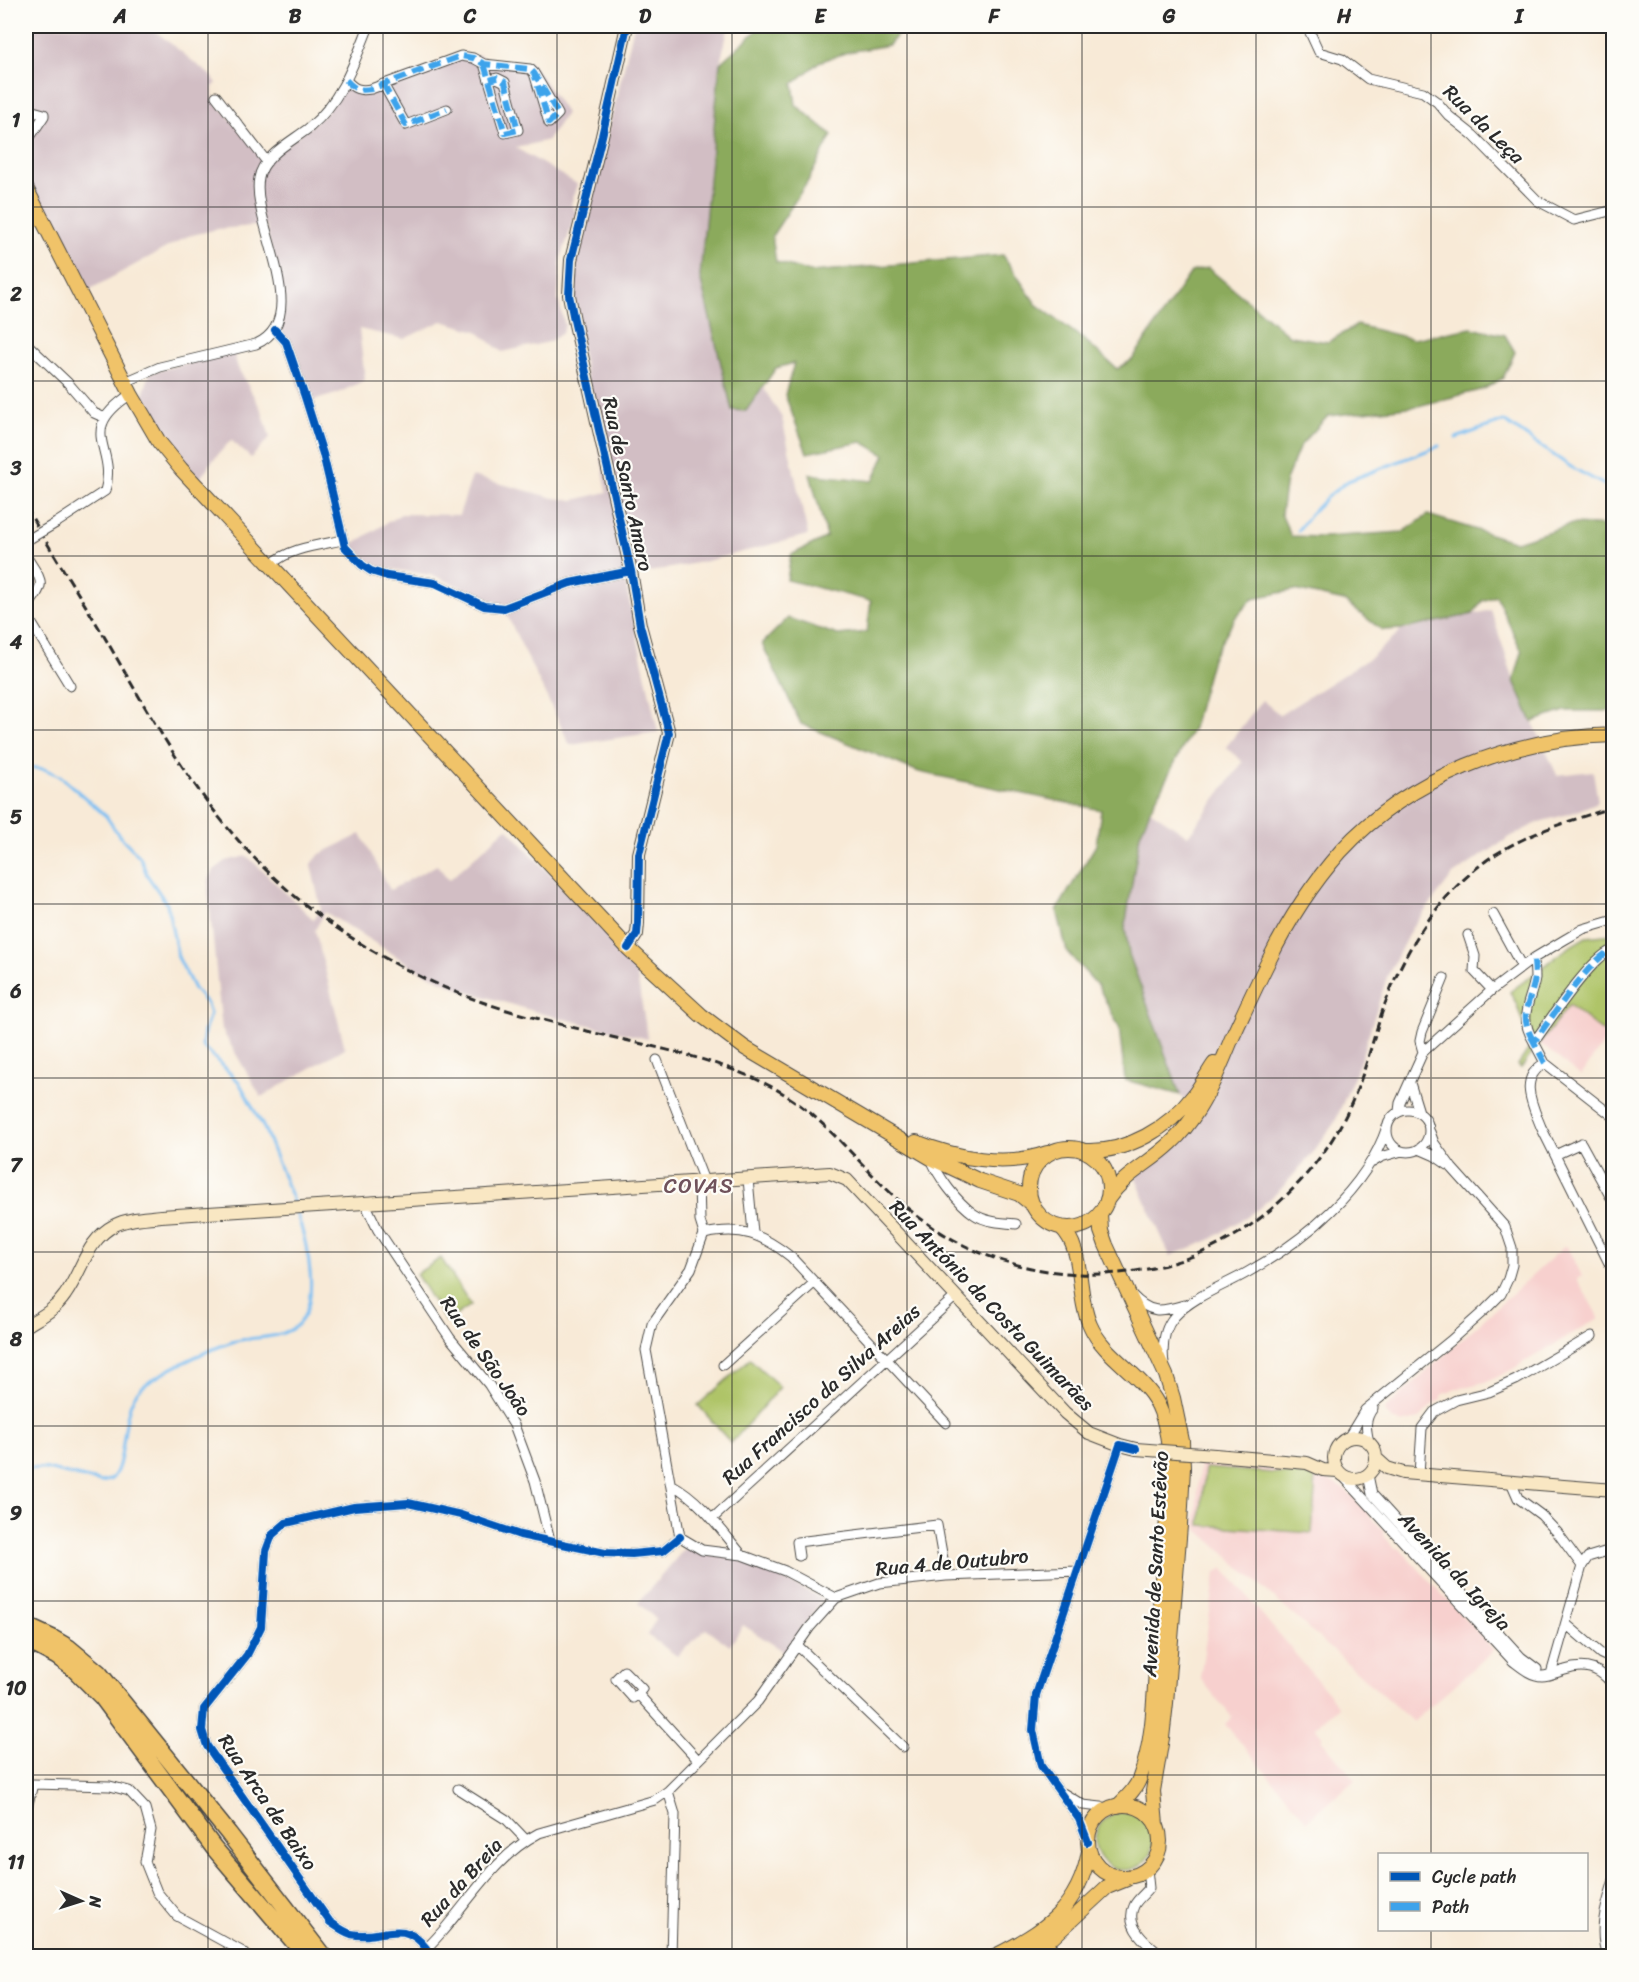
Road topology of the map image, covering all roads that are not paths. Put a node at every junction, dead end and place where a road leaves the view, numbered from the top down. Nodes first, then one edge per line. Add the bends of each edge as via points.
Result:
1 (369, 26) edge
2 (627, 26) edge
3 (1307, 26) edge
4 (484, 64) junction
5 (534, 73) dead end
6 (346, 80) junction
7 (490, 80) junction
8 (383, 84) junction
9 (216, 96) dead end
10 (26, 109) edge
11 (447, 109) dead end
12 (26, 143) edge
13 (267, 162) junction
14 (26, 188) edge
15 (1614, 210) edge
16 (275, 330) junction
17 (26, 344) edge
18 (128, 388) junction
19 (105, 417) junction
20 (343, 540) junction
21 (26, 541) edge
22 (26, 556) edge
23 (271, 565) junction
24 (632, 571) junction
25 (26, 608) edge
26 (26, 614) edge
27 (70, 686) dead end
28 (1614, 735) edge
29 (1493, 914) dead end
30 (1614, 920) edge
31 (1468, 935) dead end
32 (628, 948) junction
33 (1614, 950) edge
34 (1534, 958) junction
35 (1522, 967) junction
36 (1444, 978) dead end
37 (1492, 990) junction
38 (1239, 1024) junction
39 (1534, 1042) junction
40 (1423, 1052) junction
41 (657, 1060) dead end
42 (1545, 1063) junction
43 (1410, 1083) junction
44 (1399, 1111) junction
45 (1419, 1112) junction
46 (1614, 1117) edge
47 (1387, 1127) junction
48 (879, 1128) junction
49 (1430, 1132) junction
50 (1419, 1149) junction
51 (1085, 1151) junction
52 (1402, 1151) junction
53 (1052, 1152) junction
54 (1555, 1155) junction
55 (931, 1158) junction
56 (1371, 1163) junction
57 (1452, 1168) junction
58 (748, 1179) junction
59 (701, 1182) junction
60 (1107, 1200) junction
61 (365, 1203) junction
62 (1614, 1203) edge
63 (1034, 1206) junction
64 (1100, 1213) junction
65 (1016, 1224) dead end
66 (1061, 1227) junction
67 (753, 1233) junction
68 (705, 1234) junction
69 (1614, 1273) edge
70 (815, 1282) junction
71 (1128, 1292) junction
72 (955, 1296) junction
73 (1189, 1303) junction
74 (26, 1326) edge
75 (1592, 1336) dead end
76 (886, 1359) junction
77 (723, 1365) dead end
78 (1166, 1375) junction
79 (1384, 1395) junction
80 (946, 1423) dead end
81 (1348, 1438) junction
82 (1369, 1442) junction
83 (1120, 1445) junction
84 (1335, 1453) junction
85 (1377, 1459) junction
86 (1306, 1463) junction
87 (1340, 1473) junction
88 (1403, 1473) junction
89 (1370, 1474) junction
90 (1419, 1474) junction
91 (1511, 1482) junction
92 (671, 1484) junction
93 (1614, 1490) edge
94 (712, 1519) junction
95 (680, 1537) junction
96 (550, 1541) junction
97 (1614, 1549) edge
98 (742, 1556) junction
99 (799, 1557) dead end
100 (1582, 1566) junction
101 (1078, 1571) junction
102 (946, 1576) junction
103 (836, 1598) junction
104 (1566, 1624) junction
105 (26, 1626) edge
106 (26, 1640) edge
107 (797, 1645) junction
108 (1614, 1662) edge
109 (1551, 1674) junction
110 (1605, 1675) junction
111 (1614, 1687) edge
112 (638, 1694) dead end
113 (903, 1747) dead end
114 (698, 1760) junction
115 (1056, 1789) junction
116 (458, 1790) dead end
117 (668, 1791) junction
118 (1114, 1807) junction
119 (26, 1812) edge
120 (1156, 1825) junction
121 (526, 1840) junction
122 (1088, 1846) junction
123 (1147, 1869) junction
124 (1134, 1876) junction
125 (1614, 1880) edge
126 (1612, 1890) edge
127 (421, 1954) edge
128 (247, 1956) edge
129 (306, 1956) edge
130 (323, 1956) edge
131 (671, 1956) edge
132 (994, 1956) edge
133 (1024, 1956) edge
134 (1162, 1956) edge
135 (1608, 1956) edge

1 - 6 street
2 - 24 main road, Rua de Santo Amaro via 575,242 569,296
3 - 15 street, Rua da Leça via 1319,52 1342,59 1368,79 1423,92 1437,102 1538,201 1575,220
4 - 5 street via 530,69
4 - 7 street
4 - 8 street via 461,56
6 - 8 street via 353,88 362,90
6 - 13 street via 324,114
7 - 7 street via 505,133 518,129 505,82
8 - 11 street via 406,125
9 - 13 street
10 - 12 street via 44,116
13 - 16 street via 258,189 278,280 280,306
14 - 18 main road
16 - 18 street via 256,344 160,367
16 - 20 street via 286,342 306,397
17 - 19 street via 94,413
18 - 19 street
18 - 23 main road via 159,442
19 - 21 street, bridge via 101,430 105,491
20 - 23 street via 284,556
20 - 24 street via 351,555 371,571 435,583 495,608 511,607 570,583
22 - 25 street via 41,584
23 - 32 main road
24 - 32 main road, Rua de Santo Amaro via 640,625 669,733 639,854 639,923
26 - 27 street
28 - 38 main road via 1549,741 1507,752 1444,776 1393,805 1342,851 1312,886 1270,958
29 - 35 street
30 - 34 street via 1583,929
31 - 37 street via 1474,971
32 - 48 main road via 725,1034
33 - 39 street via 1608,950 1593,963
34 - 35 street
34 - 39 street via 1535,977 1525,1009
35 - 37 street
36 - 40 street via 1422,1032
37 - 40 street
38 - 51 main road via 1195,1094 1170,1120 1138,1140 1108,1150
38 - 60 main road via 1212,1085 1190,1122 1170,1144 1117,1186
39 - 42 street
40 - 43 street
41 - 59 street
42 - 46 street
42 - 54 street via 1534,1069 1528,1084 1532,1104
43 - 44 street
43 - 45 street
44 - 45 street
44 - 47 street
45 - 49 street
47 - 52 street via 1389,1141
47 - 56 street
48 - 53 main road via 930,1148 975,1158 1029,1159
48 - 55 main road
49 - 50 street
49 - 57 street
50 - 52 street
50 - 57 street
51 - 53 main road via 1063,1148
51 - 60 main road via 1103,1166 1108,1177
52 - 56 street
53 - 63 main road via 1034,1169 1030,1181
54 - 62 street via 1581,1143
54 - 69 street
55 - 63 main road via 1019,1194
55 - 65 street via 935,1171 975,1215
56 - 73 street via 1337,1204 1303,1235 1250,1271
57 - 79 street via 1505,1227 1512,1248 1508,1279 1501,1294 1486,1309
58 - 59 main road
58 - 67 street
58 - 72 main road, Rua António da Costa Guimarães via 830,1173 847,1180
59 - 61 main road
59 - 68 street via 700,1221
60 - 64 main road
61 - 74 main road via 161,1216 116,1224 94,1240 66,1295
61 - 96 street, Rua de São João via 378,1230 450,1338 489,1385 514,1425 535,1481
63 - 66 main road via 1050,1223
64 - 66 main road via 1082,1225
64 - 71 main road, Avenida de Santo Estêvão via 1104,1238
66 - 118 main road, Avenida de Santo Estêvão via 1069,1234 1076,1253 1090,1325 1112,1357 1158,1404 1169,1460 1150,1731 1140,1777 1132,1792
67 - 68 street via 722,1230
67 - 70 street via 791,1257
68 - 92 street via 691,1269 652,1324 646,1350
70 - 76 street
70 - 77 street
71 - 73 street via 1153,1310
71 - 78 main road, Avenida de Santo Estêvão
72 - 76 street, Rua Francisco da Silva Areias
72 - 83 main road, Rua António da Costa Guimarães via 1065,1413 1089,1433
73 - 78 street via 1172,1319 1165,1334
75 - 90 street via 1516,1380 1456,1400 1434,1412 1422,1428
76 - 80 street
76 - 94 street, Rua Francisco da Silva Areias
78 - 120 main road, Avenida de Santo Estêvão via 1177,1417 1183,1467 1165,1722 1152,1791
79 - 81 street via 1365,1410
79 - 82 street via 1366,1420
81 - 82 main road
81 - 84 main road
82 - 85 main road
83 - 86 main road, Rua António da Costa Guimarães, bridge
83 - 101 street
84 - 86 main road
84 - 87 main road
85 - 88 main road via 1387,1468
85 - 89 main road
86 - 87 main road
87 - 89 main road via 1354,1479
87 - 109 street, Avenida da Igreja via 1513,1661 1536,1674
88 - 89 main road
88 - 90 main road
89 - 109 street, Avenida da Igreja via 1372,1494 1521,1657 1532,1667
90 - 91 main road
91 - 93 main road
91 - 100 street via 1518,1498 1557,1532
92 - 94 street via 686,1492
92 - 95 street
94 - 98 street
95 - 96 street, Rua Arca de Baixo via 663,1551 632,1554 605,1553
95 - 98 street via 702,1550
96 - 127 street, Rua Arca de Baixo via 408,1503 354,1507 286,1522 272,1535 266,1551 261,1627 247,1655 204,1709 202,1730 207,1746 330,1922 349,1934 397,1930 418,1937
97 - 100 street via 1588,1557
98 - 103 street via 785,1571
99 - 102 street via 797,1542 937,1525
100 - 104 street
101 - 102 street, Rua 4 de Outubro
101 - 115 street via 1036,1695 1033,1730 1041,1766
102 - 103 street, Rua 4 de Outubro via 879,1583
103 - 107 street, Rua 4 de Outubro
104 - 108 street
104 - 109 street
105 - 130 highway via 69,1648 99,1673
106 - 129 highway via 56,1656 102,1696 214,1848
107 - 113 street
107 - 114 street, Rua 4 de Outubro via 758,1701
108 - 110 street
109 - 110 street, Avenida da Igreja via 1586,1667
110 - 111 street
112 - 114 street
114 - 117 street, Rua 4 de Outubro
115 - 118 street via 1083,1805
115 - 122 street via 1079,1820
116 - 121 street via 507,1820
117 - 121 street, Rua da Breia via 655,1800
117 - 131 street via 675,1814
118 - 120 main road via 1137,1808
118 - 122 main road via 1094,1821
119 - 128 street via 33,1784 110,1786 129,1791 145,1808 151,1830 145,1862 158,1892 177,1916
120 - 123 main road via 1160,1845
121 - 127 street, Rua da Breia via 504,1859
122 - 124 main road via 1093,1860 1104,1871 1118,1877
122 - 132 main road via 1080,1884 1066,1907 1025,1941
123 - 124 main road
123 - 134 street via 1149,1888 1134,1906 1132,1924
124 - 133 main road via 1107,1887 1053,1937
125 - 126 street
126 - 135 street via 1604,1914

